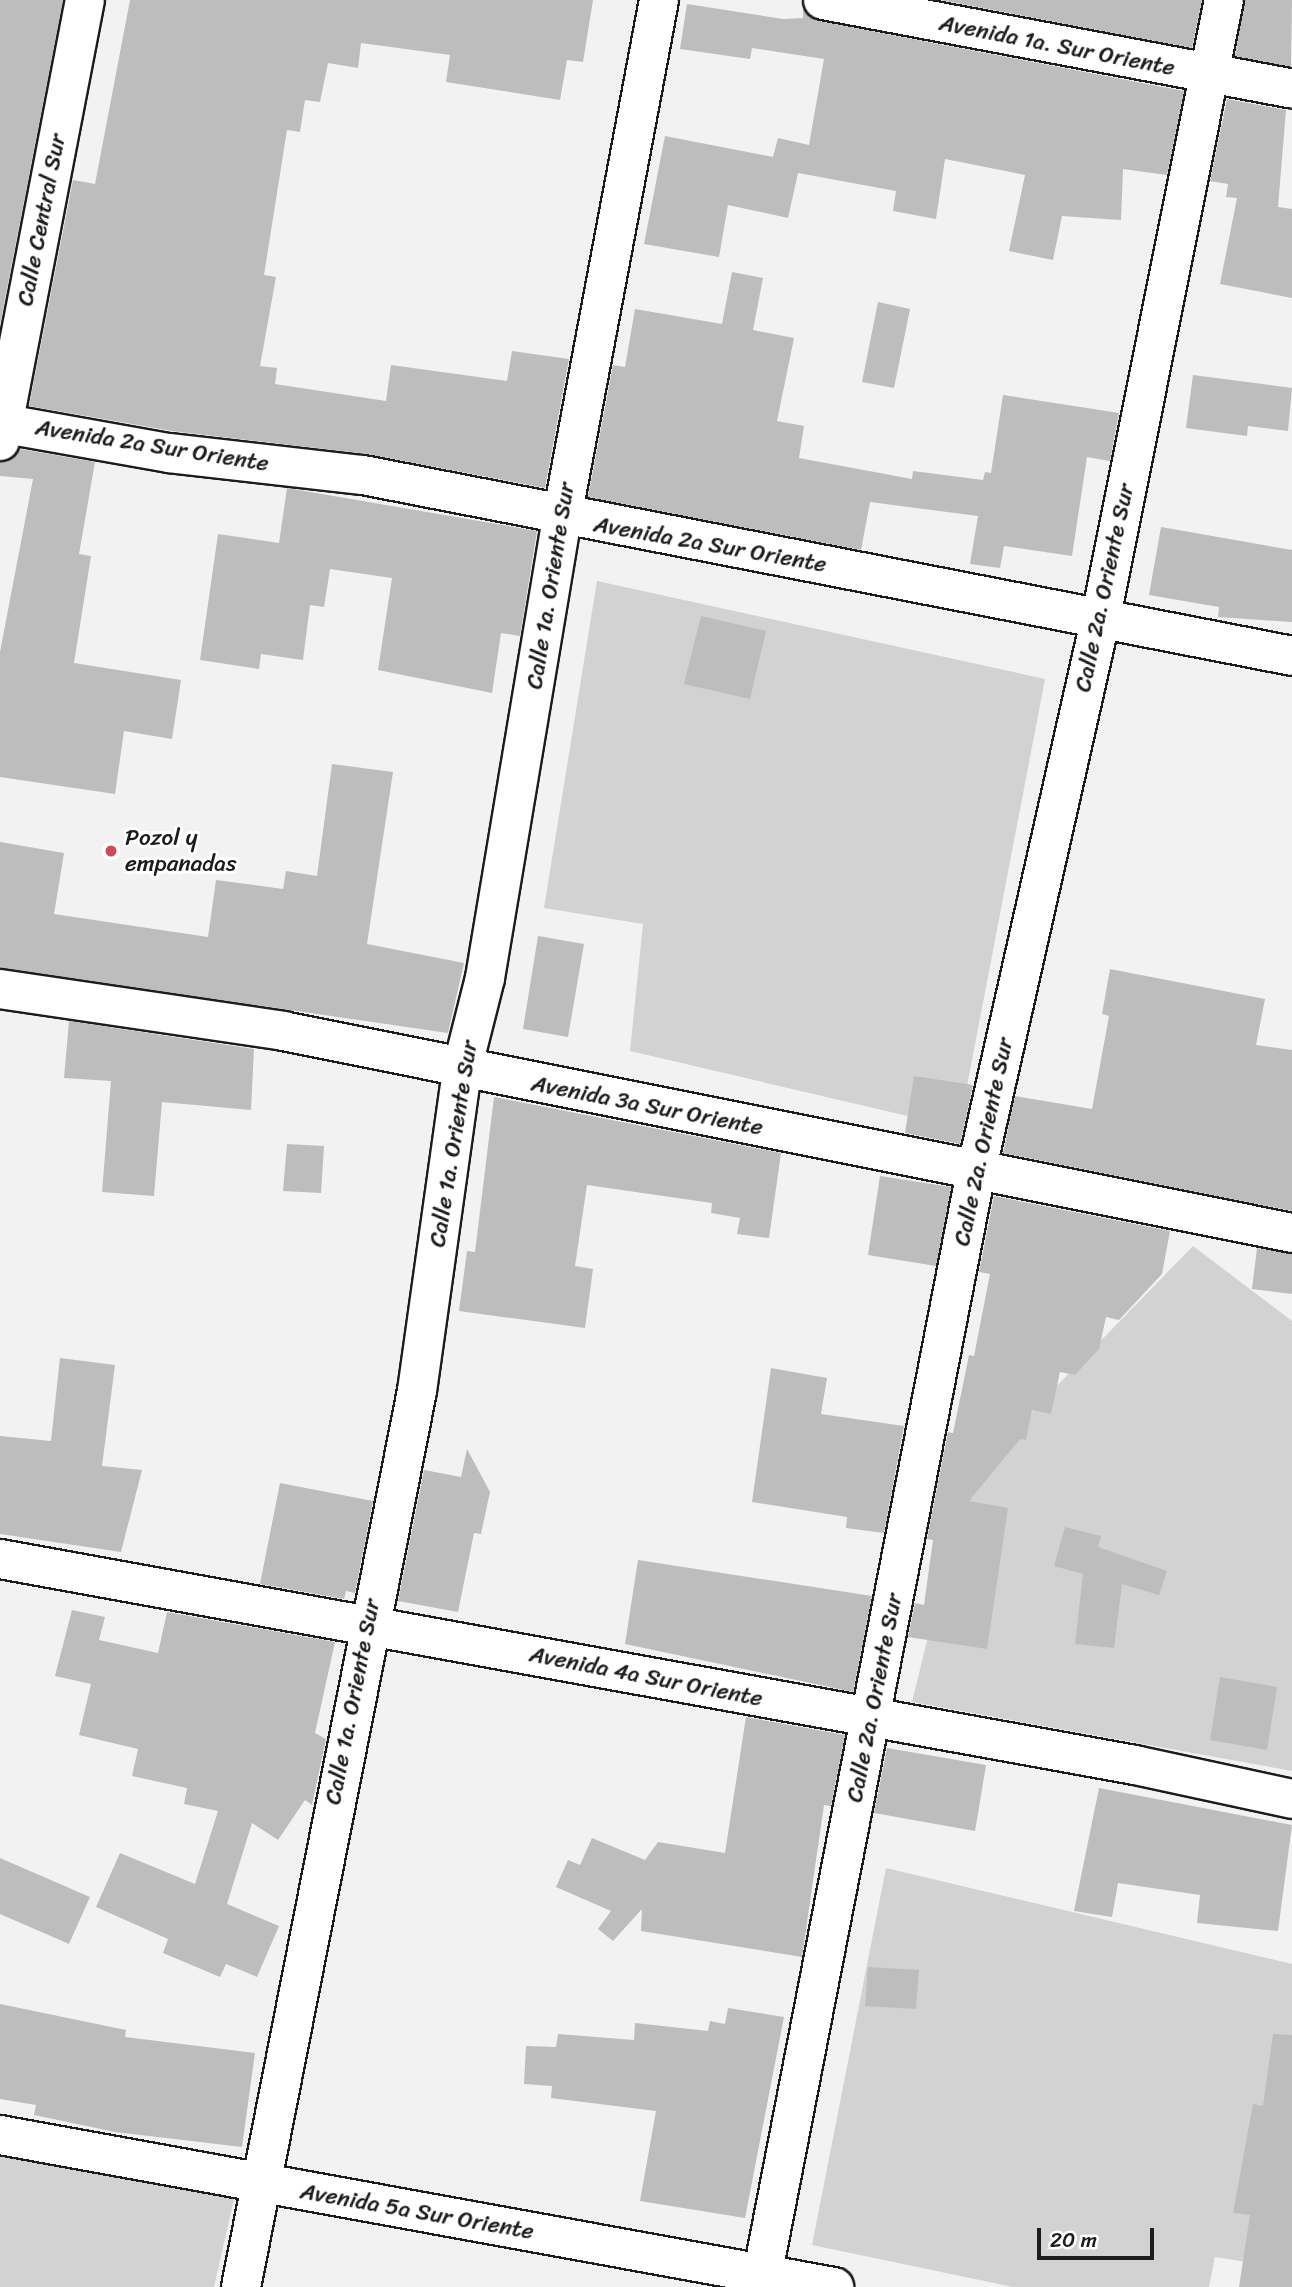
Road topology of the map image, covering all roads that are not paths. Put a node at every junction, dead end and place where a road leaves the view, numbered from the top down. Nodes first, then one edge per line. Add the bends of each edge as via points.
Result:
1 (85, 0) edge
2 (659, 0) edge
3 (823, 0) edge
4 (1224, 0) edge
5 (1209, 76) junction
6 (1292, 89) edge
7 (1, 429) edge
8 (562, 517) junction
9 (1101, 617) junction
10 (1292, 656) edge
11 (0, 989) edge
12 (462, 1069) junction
13 (976, 1172) junction
14 (1292, 1233) edge
15 (0, 1559) edge
16 (367, 1625) junction
17 (871, 1720) junction
18 (1292, 1799) edge
19 (0, 2135) edge
20 (263, 2185) junction
21 (761, 2281) edge
22 (241, 2287) edge
23 (834, 2287) edge

1 - 7 street, Calle Central Sur
2 - 8 street, Calle 1a. Oriente Sur
3 - 5 street, Avenida 1a. Sur Oriente
4 - 5 street, Calle 2a. Oriente Sur
5 - 6 street, Avenida 1a. Sur Oriente
5 - 9 street, Calle 2a. Oriente Sur
7 - 8 street, Avenida 2a Sur Oriente via 363,475
8 - 9 street, Avenida 2a Sur Oriente
8 - 12 street, Calle 1a. Oriente Sur via 485,978
9 - 10 street, Avenida 2a Sur Oriente
9 - 13 street, Calle 2a. Oriente Sur
11 - 12 street, Avenida 3a Sur Oriente via 283,1031
12 - 13 street, Avenida 3a Sur Oriente
12 - 16 street, Calle 1a. Oriente Sur via 417,1391
13 - 14 street, Avenida 3a Sur Oriente
13 - 17 street, Calle 2a. Oriente Sur
15 - 16 street, Avenida 4a Sur Oriente
16 - 17 street, Avenida 4a Sur Oriente
16 - 20 street, Calle 1a. Oriente Sur
17 - 18 street, Avenida 4a Sur Oriente via 1135,1765
17 - 21 street, Calle 2a. Oriente Sur
19 - 20 street, Avenida 5a Sur Oriente
20 - 21 street, Avenida 5a Sur Oriente
20 - 22 street, Calle 1a. Oriente Sur
21 - 23 street, Avenida 5a Sur Oriente

